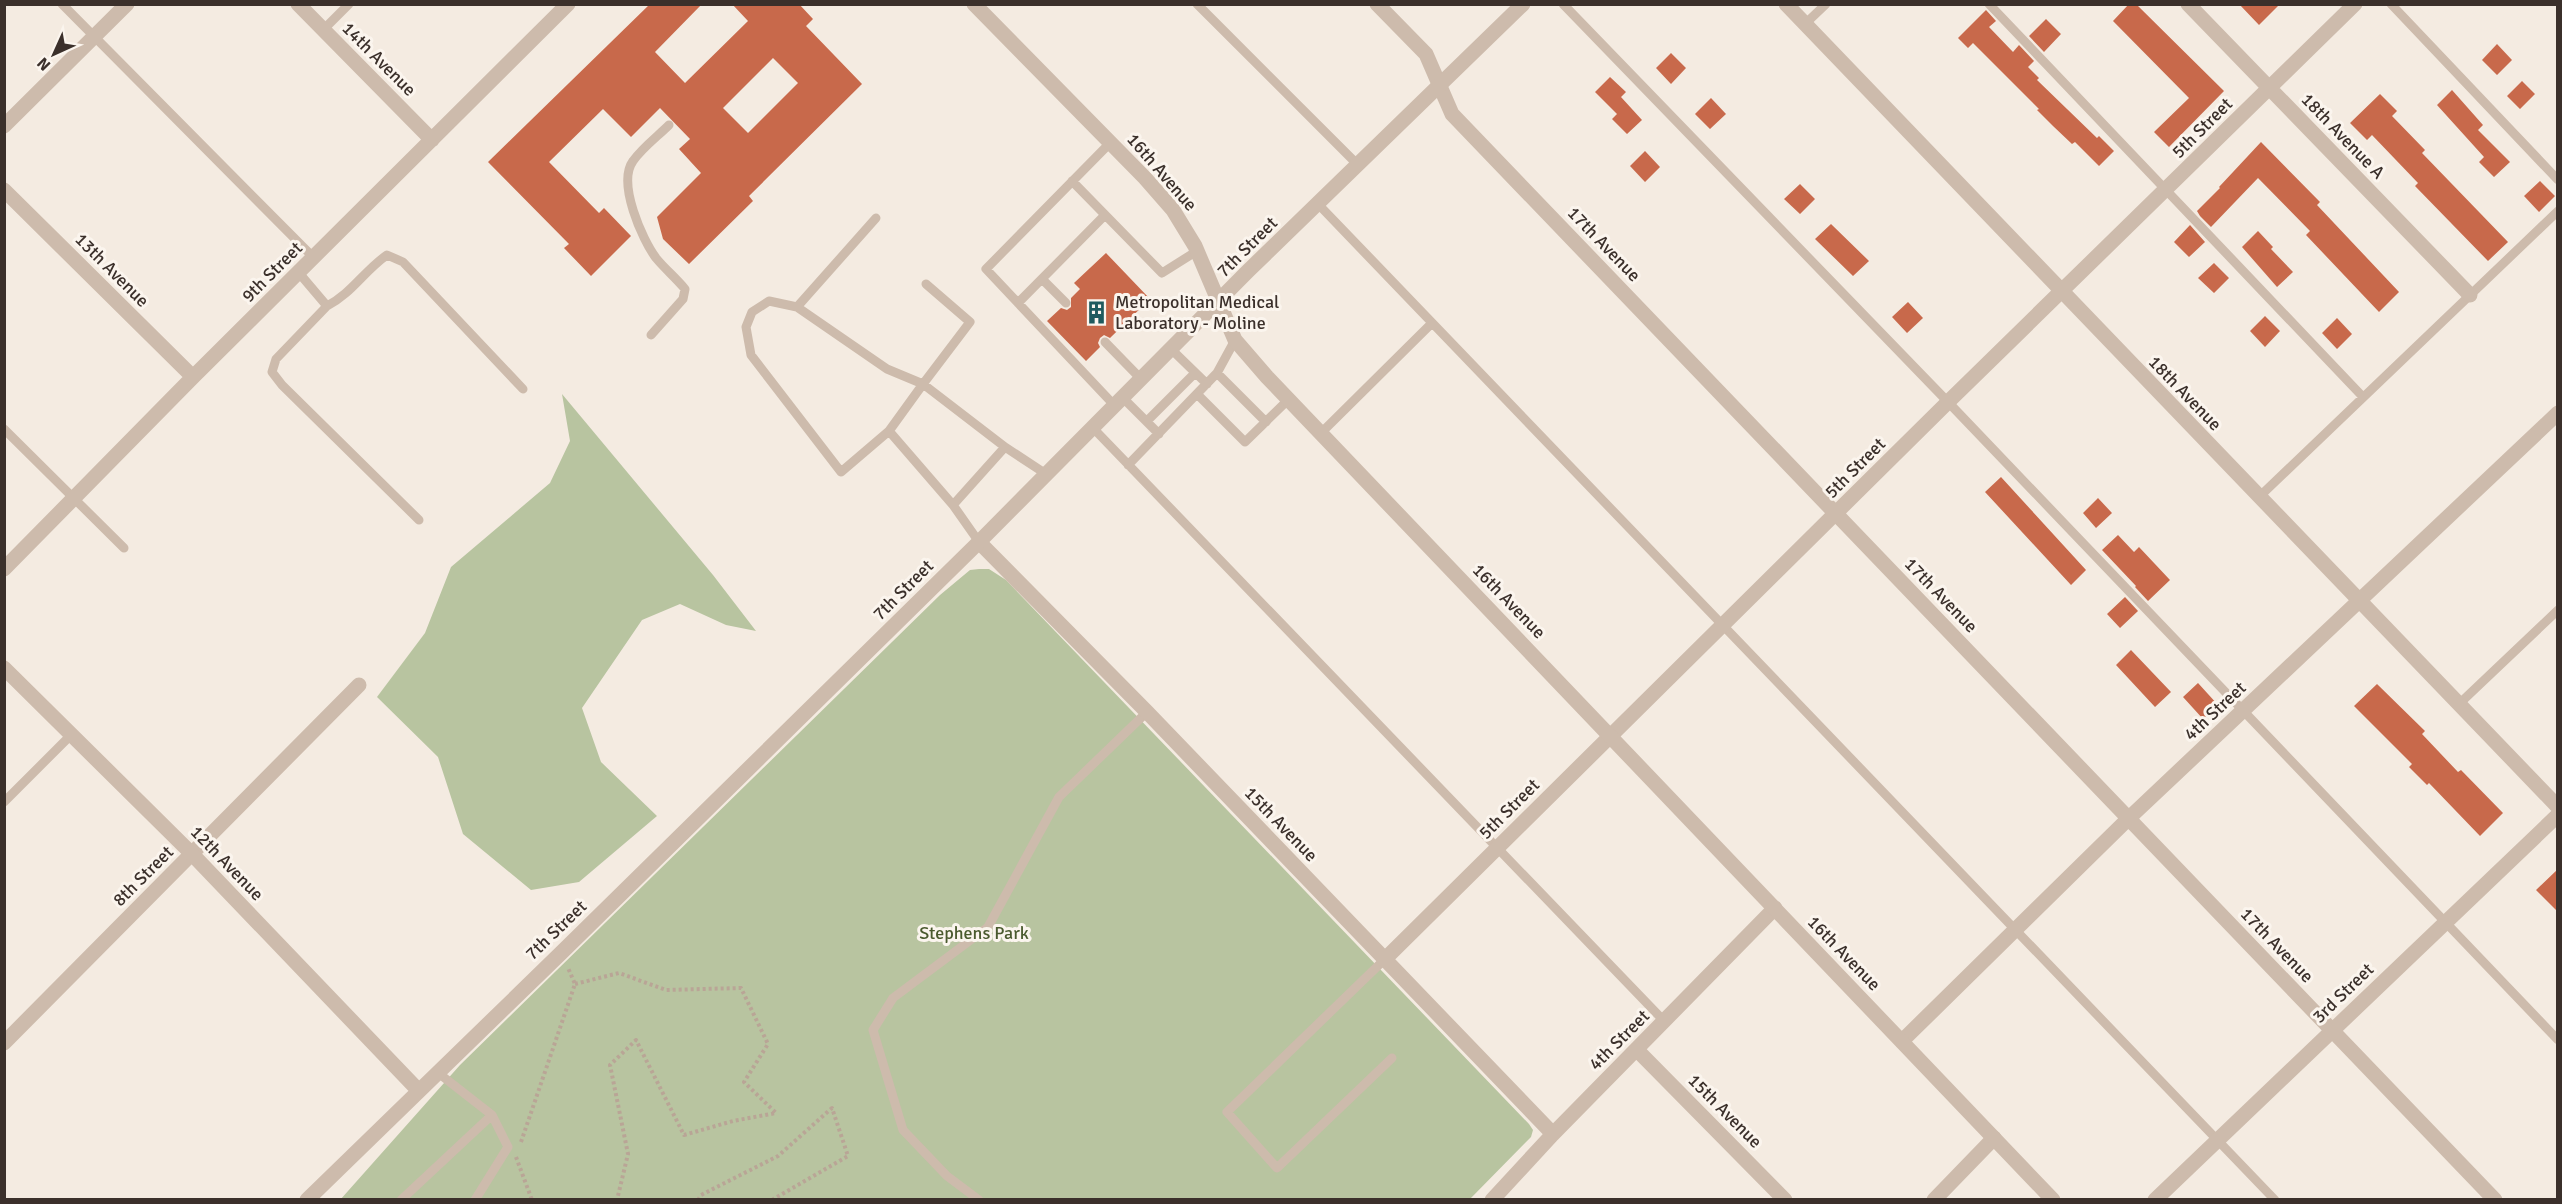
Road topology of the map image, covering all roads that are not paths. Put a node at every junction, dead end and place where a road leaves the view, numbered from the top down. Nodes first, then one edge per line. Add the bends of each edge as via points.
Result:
1 (62, 4) edge
2 (126, 4) edge
3 (298, 4) edge
4 (349, 4) edge
5 (568, 4) edge
6 (974, 4) edge
7 (1197, 4) edge
8 (1377, 4) edge
9 (1523, 4) edge
10 (1563, 4) edge
11 (1786, 4) edge
12 (1826, 4) edge
13 (1989, 4) edge
14 (2188, 4) edge
15 (2355, 4) edge
16 (2391, 4) edge
17 (1805, 24) junction
18 (323, 30) junction
19 (95, 37) junction
20 (1440, 86) junction
21 (2269, 89) junction
22 (669, 125) dead end
23 (4, 126) edge
24 (432, 140) junction
25 (1110, 142) junction
26 (1358, 165) junction
27 (2558, 180) edge
28 (1072, 181) junction
29 (4, 190) edge
30 (2168, 190) junction
31 (1318, 204) junction
32 (2558, 211) edge
33 (1104, 215) junction
34 (876, 218) dead end
35 (1197, 251) junction
36 (314, 258) junction
37 (298, 273) junction
38 (1042, 279) junction
39 (926, 284) dead end
40 (2061, 292) junction
41 (2470, 295) junction
42 (1018, 303) junction
43 (1066, 303) dead end
44 (1218, 303) junction
45 (327, 306) junction
46 (797, 307) junction
47 (1432, 323) junction
48 (651, 335) dead end
49 (1235, 340) junction
50 (1105, 342) dead end
51 (1171, 349) junction
52 (1195, 373) junction
53 (1217, 374) junction
54 (193, 377) junction
55 (1142, 380) junction
56 (923, 384) junction
57 (1207, 384) junction
58 (523, 389) dead end
59 (1198, 395) junction
60 (2363, 397) junction
61 (1288, 400) junction
62 (1948, 402) junction
63 (1119, 403) junction
64 (2558, 413) edge
65 (1147, 421) junction
66 (1266, 422) junction
67 (1093, 428) junction
68 (4, 429) edge
69 (889, 431) junction
70 (1321, 433) junction
71 (1159, 434) junction
72 (1005, 447) junction
73 (1128, 465) junction
74 (1046, 474) junction
75 (2259, 497) junction
76 (75, 498) junction
77 (953, 505) junction
78 (1837, 514) junction
79 (419, 520) dead end
80 (979, 542) junction
81 (124, 548) dead end
82 (4, 569) edge
83 (2361, 601) junction
84 (2558, 610) edge
85 (1723, 626) junction
86 (4, 668) edge
87 (359, 685) dead end
88 (2459, 704) junction
89 (1147, 712) junction
90 (2242, 712) junction
91 (72, 734) junction
92 (1612, 735) junction
93 (4, 802) edge
94 (2558, 807) edge
95 (2558, 815) edge
96 (2128, 819) junction
97 (1497, 848) junction
98 (192, 854) junction
99 (1775, 908) junction
100 (2445, 922) junction
101 (2015, 929) junction
102 (1384, 960) junction
103 (1665, 1022) junction
104 (2332, 1031) junction
105 (2558, 1040) edge
106 (1902, 1041) junction
107 (4, 1043) edge
108 (1637, 1050) junction
109 (1392, 1058) dead end
110 (436, 1072) junction
111 (418, 1090) junction
112 (492, 1115) junction
113 (1553, 1134) junction
114 (1994, 1138) junction
115 (2217, 1140) junction
116 (307, 1200) edge
117 (401, 1200) edge
118 (475, 1200) edge
119 (979, 1200) edge
120 (1492, 1200) edge
121 (1785, 1200) edge
122 (1934, 1200) edge
123 (2053, 1200) edge
124 (2155, 1200) edge
125 (2275, 1200) edge
126 (2495, 1200) edge

1 - 19 lane
2 - 19 street
3 - 18 street, 14th Avenue
4 - 18 lane
5 - 24 street, 9th Street
6 - 25 street, 16th Avenue
7 - 26 lane
8 - 20 street, 17th Avenue via 1426,54
9 - 20 street, 7th Street
10 - 62 lane
11 - 17 street, 18th Avenue
12 - 17 lane
13 - 30 lane
14 - 21 street, 18th Avenue A
15 - 21 street, 5th Street
16 - 27 lane
17 - 40 street, 18th Avenue
18 - 24 street, 14th Avenue
19 - 23 street
19 - 36 lane
20 - 26 street, 7th Street
20 - 78 street, 17th Avenue via 1452,114
21 - 30 street, 5th Street
21 - 41 street, 18th Avenue A
22 - 48 lane via 632,162 628,172 630,202 648,242 685,289 683,299
24 - 36 street, 9th Street
25 - 28 lane
25 - 35 street, 16th Avenue via 1173,210
26 - 31 street, 7th Street
28 - 33 lane
28 - 42 lane via 986,269
29 - 54 street, 13th Avenue
30 - 40 street, 5th Street
30 - 60 lane
31 - 44 street, 7th Street
31 - 47 lane
32 - 41 lane
33 - 35 lane via 1162,273
33 - 38 lane
34 - 46 lane
35 - 44 street, 16th Avenue
36 - 37 street, 9th Street
37 - 45 lane
37 - 54 street, 9th Street
38 - 42 lane
38 - 43 lane
39 - 56 lane via 970,322
40 - 62 street, 5th Street
40 - 75 street, 18th Avenue
41 - 60 lane
42 - 63 lane
44 - 49 street, 16th Avenue
44 - 51 street, 7th Street
45 - 58 lane via 387,255 403,262
45 - 79 lane via 276,359 272,372
46 - 56 lane via 887,369
46 - 69 lane via 769,301 752,312 746,327 751,355 840,472
47 - 70 lane
47 - 85 lane
49 - 53 lane
49 - 61 street, 16th Avenue
50 - 55 lane
51 - 52 lane
51 - 55 street, 7th Street
52 - 57 lane
52 - 65 lane
53 - 57 lane
53 - 66 lane
54 - 76 street, 9th Street
55 - 63 street, 7th Street
56 - 69 lane
56 - 72 lane
57 - 59 lane
59 - 66 lane via 1245,442
59 - 71 lane
60 - 75 lane
61 - 66 lane
61 - 70 street, 16th Avenue
62 - 78 street, 5th Street
62 - 90 lane
63 - 65 lane
63 - 67 street, 7th Street
64 - 83 street, 4th Street
65 - 71 lane
67 - 73 lane
67 - 74 street, 7th Street
68 - 76 lane
69 - 77 lane
70 - 92 street, 16th Avenue
71 - 73 lane
72 - 74 lane
72 - 77 lane
73 - 97 lane
74 - 80 street, 7th Street
75 - 83 street, 18th Avenue
76 - 81 lane
76 - 82 street, 9th Street
77 - 80 lane
78 - 85 street, 5th Street
78 - 96 street, 17th Avenue
80 - 89 street, 15th Avenue
80 - 110 street, 7th Street
83 - 88 street, 18th Avenue
83 - 90 street, 4th Street
84 - 88 lane
85 - 92 street, 5th Street
85 - 101 lane
86 - 91 street, 12th Avenue
87 - 98 street, 8th Street
88 - 94 street, 18th Avenue
89 - 102 street, 15th Avenue
89 - 119 lane via 1059,797 988,927 893,998 873,1030 903,1130 947,1176
90 - 96 street, 4th Street
90 - 100 lane
91 - 93 lane
91 - 98 street, 12th Avenue
92 - 97 street, 5th Street
92 - 99 street, 16th Avenue
95 - 100 street, 3rd Street
96 - 101 street, 4th Street
96 - 104 street, 17th Avenue
97 - 102 street, 5th Street
97 - 103 lane
98 - 107 street, 8th Street
98 - 111 street, 12th Avenue
99 - 103 street, 4th Street
99 - 106 street, 16th Avenue
100 - 104 street, 3rd Street
100 - 105 lane
101 - 106 street, 4th Street
101 - 115 lane
102 - 109 lane via 1227,1112 1277,1168
102 - 113 street, 15th Avenue
103 - 108 street, 4th Street
104 - 115 street, 3rd Street
104 - 126 street, 17th Avenue
106 - 114 street, 16th Avenue
108 - 113 street, 4th Street
108 - 121 street, 15th Avenue
110 - 111 street, 7th Street
110 - 112 lane
111 - 116 street, 7th Street
112 - 117 lane
112 - 118 lane via 508,1147
113 - 120 street, 4th Street
114 - 122 street
114 - 123 street, 16th Avenue
115 - 124 street, 3rd Street
115 - 125 lane

